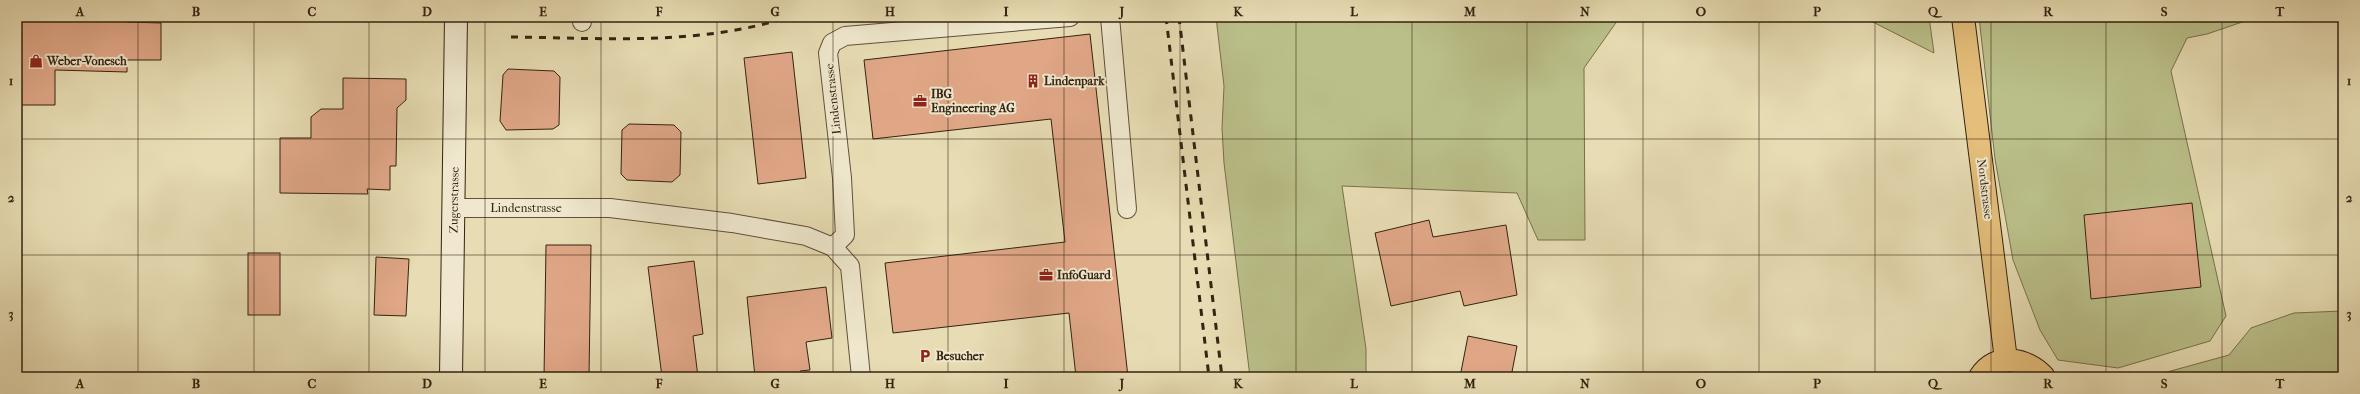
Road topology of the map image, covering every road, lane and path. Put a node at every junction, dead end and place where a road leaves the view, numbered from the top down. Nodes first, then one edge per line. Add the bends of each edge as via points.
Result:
1 (1070, 17) edge
2 (1110, 17) edge
3 (1963, 17) edge
4 (456, 20) edge
5 (454, 208) junction
6 (1127, 209) dead end
7 (833, 247) junction
8 (2006, 360) junction
9 (451, 377) edge
10 (861, 377) edge
11 (1980, 377) edge
12 (2044, 377) edge

1 - 7 street, Lindenstrasse via 845,36 832,43 828,53 842,178 845,234
2 - 6 street
3 - 8 main road, Nordstrasse
4 - 5 main road, Zugerstrasse
5 - 7 street, Lindenstrasse via 610,208 806,236
5 - 9 main road, Zugerstrasse
7 - 10 street, Lindenstrasse via 850,266
8 - 11 main road via 1994,364
8 - 12 main road via 2029,364

